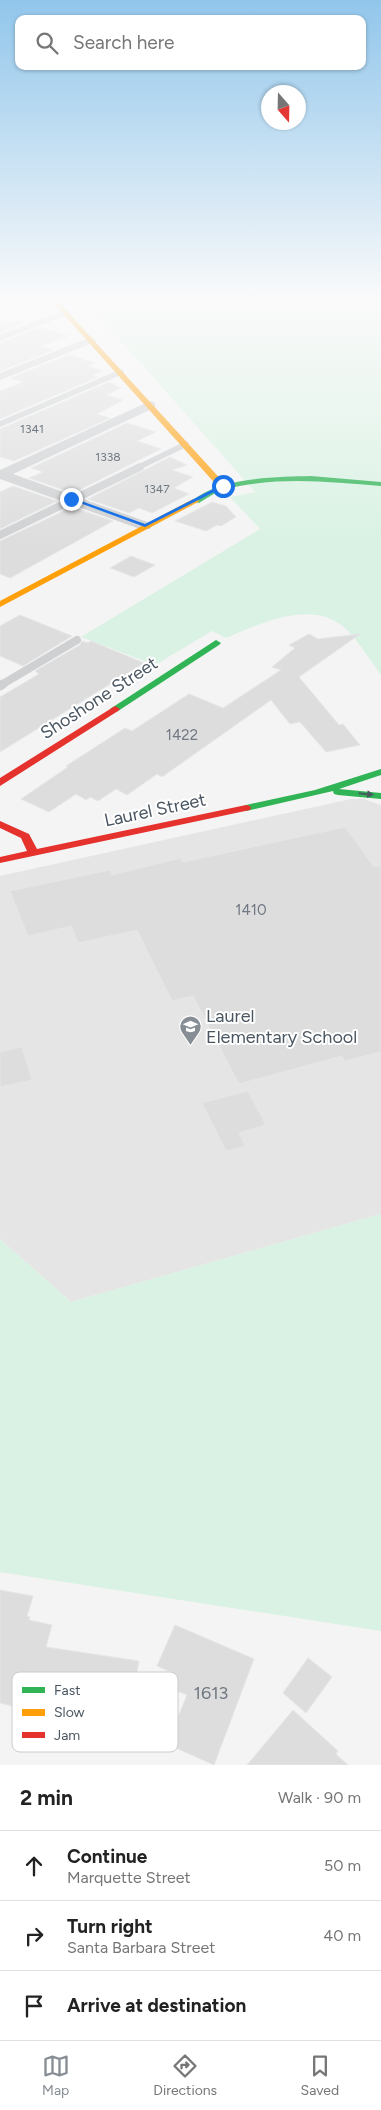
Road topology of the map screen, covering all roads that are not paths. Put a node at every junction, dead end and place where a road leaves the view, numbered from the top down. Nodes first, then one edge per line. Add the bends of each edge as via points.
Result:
1 (104, 379) edge
2 (127, 379) edge
3 (150, 405) junction
4 (0, 424) edge
5 (186, 444) junction
6 (0, 474) edge
7 (381, 484) edge
8 (223, 486) junction
9 (71, 499) junction
10 (145, 526) junction
11 (0, 535) edge
12 (0, 604) edge
13 (77, 640) dead end
14 (216, 643) dead end
15 (0, 686) edge
16 (381, 772) edge
17 (0, 783) edge
18 (316, 793) junction
19 (381, 796) edge
20 (0, 824) edge
21 (0, 846) edge
22 (33, 853) junction
23 (3, 859) edge

1 - 4 lane
2 - 3 street
3 - 5 street
3 - 6 street
5 - 8 street
5 - 9 lane
6 - 9 street
7 - 8 street via 311,478
8 - 10 street
9 - 10 street
9 - 11 lane
10 - 12 street
13 - 15 lane
14 - 17 street, Shoshone Street
16 - 18 street
18 -> 19 street via 349,792
18 - 22 street, Laurel Street
20 - 22 street via 24,836
21 - 23 street
22 - 23 street, Laurel Street

